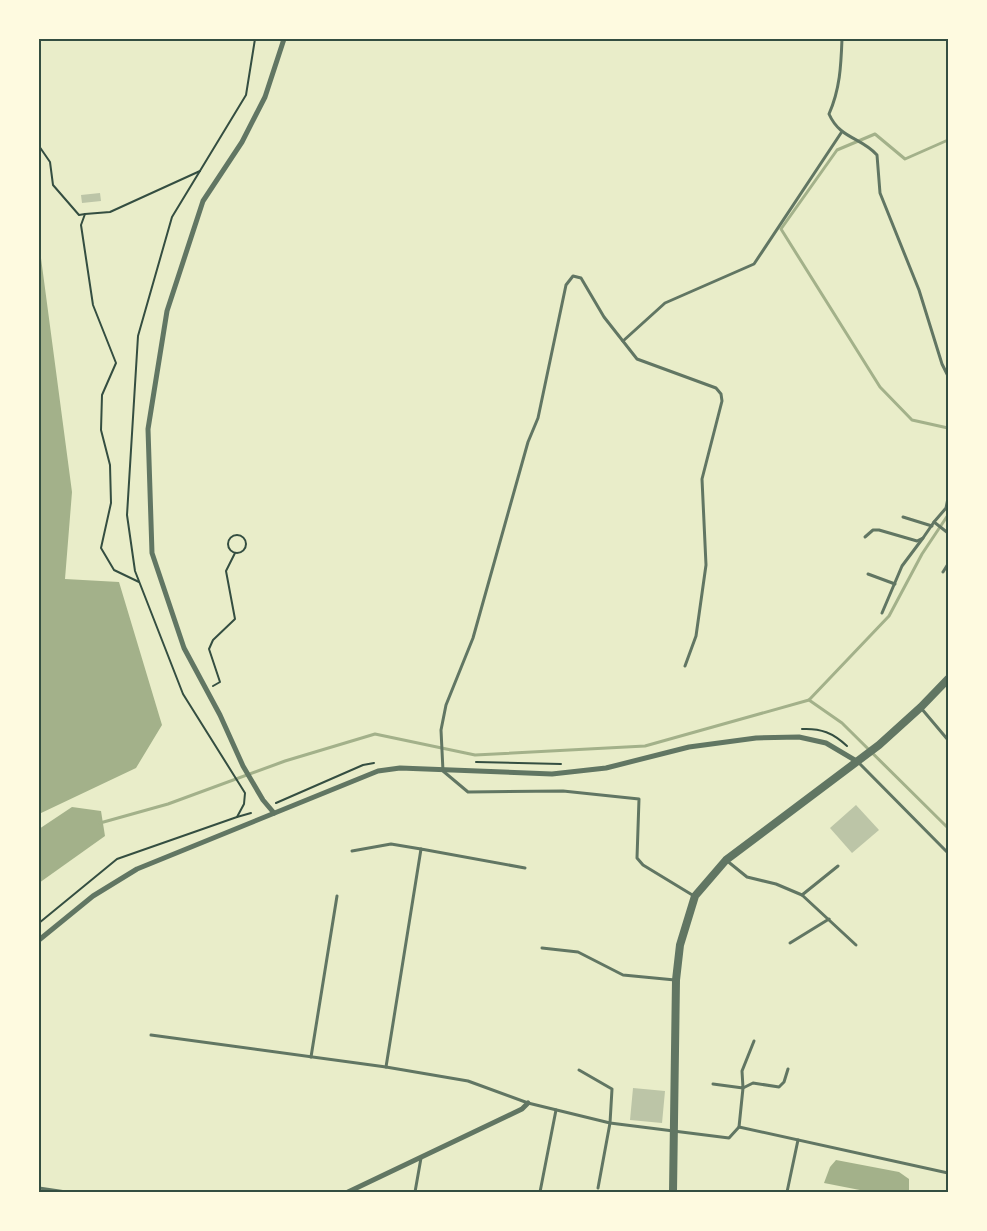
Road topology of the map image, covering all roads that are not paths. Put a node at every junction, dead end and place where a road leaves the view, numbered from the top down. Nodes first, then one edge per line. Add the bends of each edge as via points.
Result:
1 (284, 39) edge
2 (842, 39) edge
3 (841, 133) junction
4 (622, 341) junction
5 (948, 376) edge
6 (948, 498) edge
7 (903, 516) dead end
8 (934, 524) junction
9 (948, 534) edge
10 (865, 537) dead end
11 (923, 538) junction
12 (948, 564) edge
13 (943, 572) dead end
14 (868, 574) dead end
15 (894, 584) junction
16 (882, 613) dead end
17 (685, 666) dead end
18 (948, 679) edge
19 (921, 707) junction
20 (948, 740) edge
21 (859, 760) junction
22 (442, 771) junction
23 (274, 813) junction
24 (421, 849) junction
25 (352, 852) dead end
26 (948, 853) edge
27 (726, 860) junction
28 (838, 866) dead end
29 (525, 868) dead end
30 (802, 895) junction
31 (337, 896) dead end
32 (695, 896) junction
33 (829, 919) junction
34 (39, 940) edge
35 (790, 943) dead end
36 (856, 945) dead end
37 (542, 948) dead end
38 (676, 980) junction
39 (151, 1035) dead end
40 (754, 1041) dead end
41 (311, 1057) junction
42 (386, 1067) junction
43 (788, 1069) dead end
44 (579, 1070) dead end
45 (713, 1084) dead end
46 (743, 1088) junction
47 (528, 1103) junction
48 (556, 1110) junction
49 (610, 1123) junction
50 (739, 1127) junction
51 (674, 1132) junction
52 (798, 1140) junction
53 (421, 1158) junction
54 (948, 1173) edge
55 (39, 1188) edge
56 (598, 1188) dead end
57 (66, 1192) edge
58 (348, 1192) edge
59 (415, 1192) edge
60 (540, 1192) edge
61 (673, 1192) edge
62 (787, 1192) edge

1 - 23 street via 265,97 242,142 204,201 167,311 148,429 152,553 184,648 243,766
2 - 3 lane via 840,81 829,114
3 - 4 lane via 754,264 665,303
3 - 5 lane via 877,155 880,193 919,290
4 - 17 lane via 643,363 716,388 722,394 702,479 706,565 696,636
4 - 22 lane via 581,278 570,278 538,418 528,442 474,638 446,705 441,736
6 - 8 lane via 946,508
7 - 8 lane
8 - 9 lane
8 - 11 lane
10 - 11 lane via 873,530 879,530 912,541
11 - 15 lane via 902,566
12 - 13 lane
14 - 15 lane
15 - 16 lane
18 - 19 street
19 - 20 lane
19 - 21 street
21 - 22 street via 826,743 799,737 756,738 689,747 606,768 552,774
21 - 26 lane
21 - 27 street
22 - 23 street via 400,768 378,771
22 - 32 lane via 468,792 563,791 639,799 637,858 643,865
23 - 34 street via 137,869 94,896
24 - 25 lane via 391,844
24 - 29 lane
24 - 42 lane
27 - 30 lane via 747,877
27 - 32 street
28 - 30 lane
30 - 33 lane
31 - 41 lane
32 - 38 street via 680,945
33 - 35 lane
33 - 36 lane
37 - 38 lane via 578,952 623,975
38 - 51 street
39 - 41 lane
40 - 46 lane via 742,1071
41 - 42 lane
42 - 47 lane via 468,1081
43 - 46 lane via 779,1087 754,1083
44 - 49 lane via 612,1089
45 - 46 lane
46 - 50 lane
47 - 48 lane
47 - 53 street
48 - 49 lane
48 - 60 lane
49 - 51 lane
49 - 56 lane
50 - 51 lane via 729,1138
50 - 52 lane
51 - 61 street
52 - 54 lane
52 - 62 lane
53 - 58 street
53 - 59 lane
55 - 57 lane

